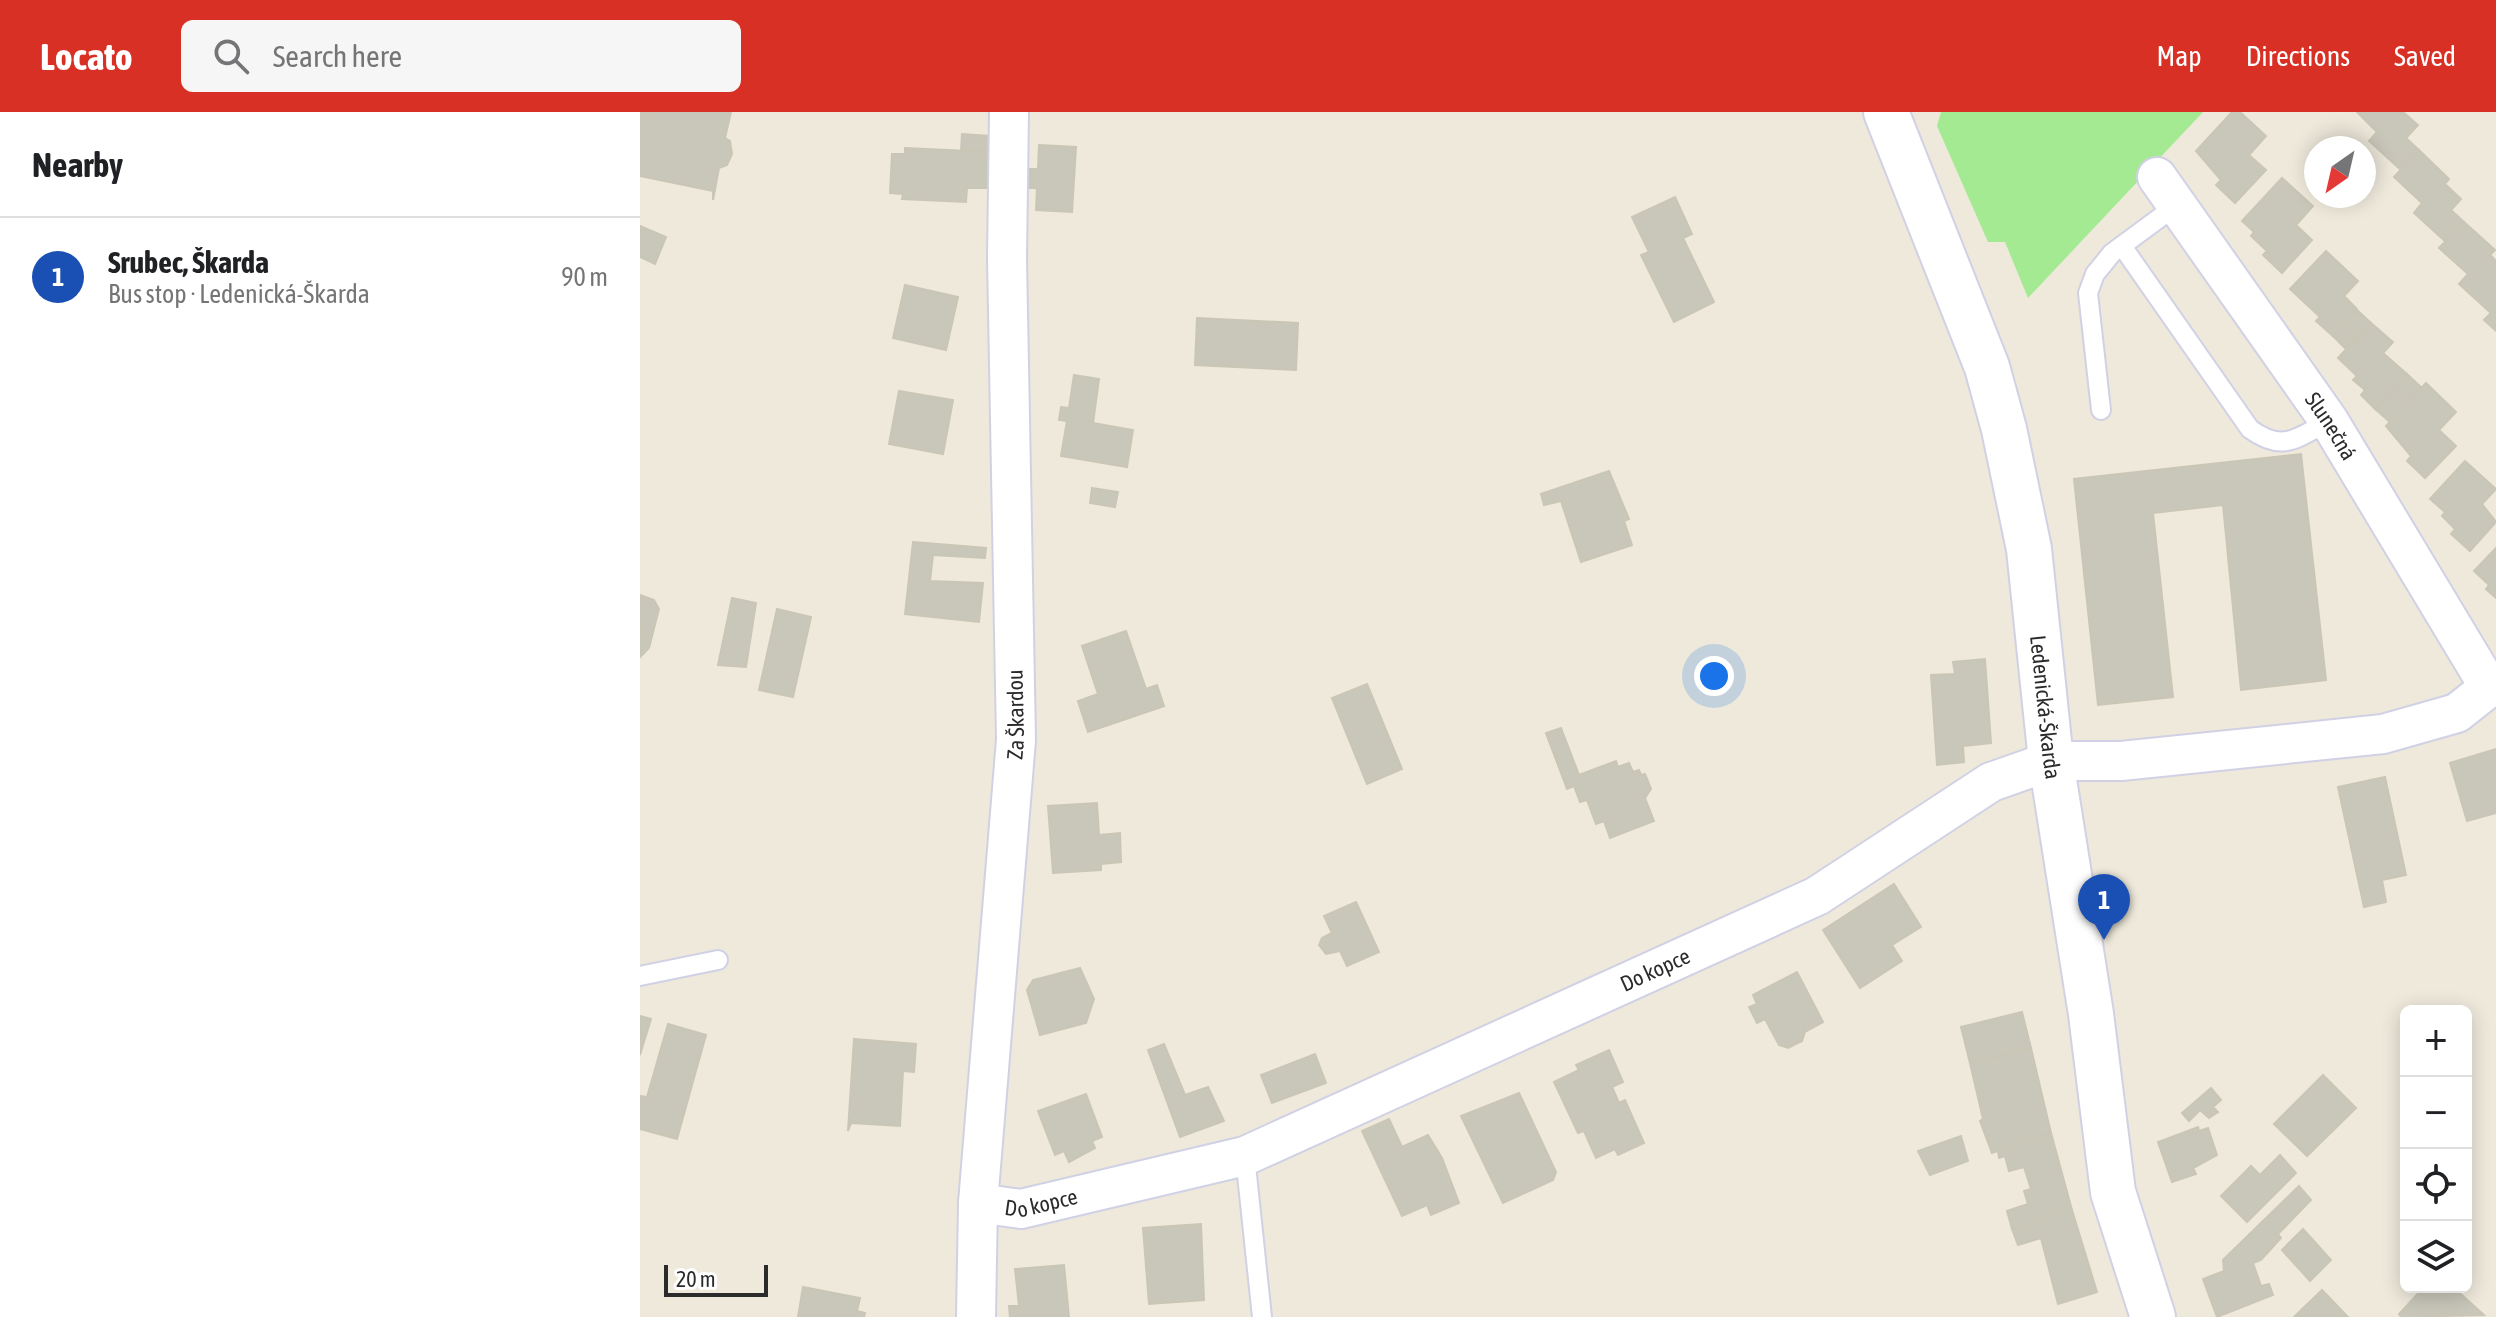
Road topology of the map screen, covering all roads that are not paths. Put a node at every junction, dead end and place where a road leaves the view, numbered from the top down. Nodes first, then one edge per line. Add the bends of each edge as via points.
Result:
1 (1009, 112) edge
2 (1886, 112) edge
3 (2167, 191) joint
4 (2122, 246) junction
5 (2101, 410) dead end
6 (2329, 421) junction
7 (2493, 685) edge
8 (2051, 761) junction
9 (718, 960) dead end
10 (640, 976) edge
11 (1245, 1156) junction
12 (978, 1203) junction
13 (976, 1317) edge
14 (1262, 1317) edge
15 (2153, 1317) edge

1 - 12 street, Za Škardou via 1016,740
2 - 8 main road, Ledenická-Škarda via 1987,367 2004,429 2029,549
3 - 4 lane
3 - 6 street, Slunečná
4 - 5 lane via 2095,274 2088,293
4 - 6 lane via 2250,429 2276,443 2289,442
6 - 7 street, Slunečná
7 - 8 street, Slunečná via 2457,713 2383,734 2121,761
8 - 11 street, Do kopce via 1991,782 1817,896
8 - 15 main road, Ledenická-Škarda via 2113,1192
9 - 10 lane
11 - 12 street, Do kopce via 1021,1209
11 - 14 lane
12 - 13 street, Za Škardou

